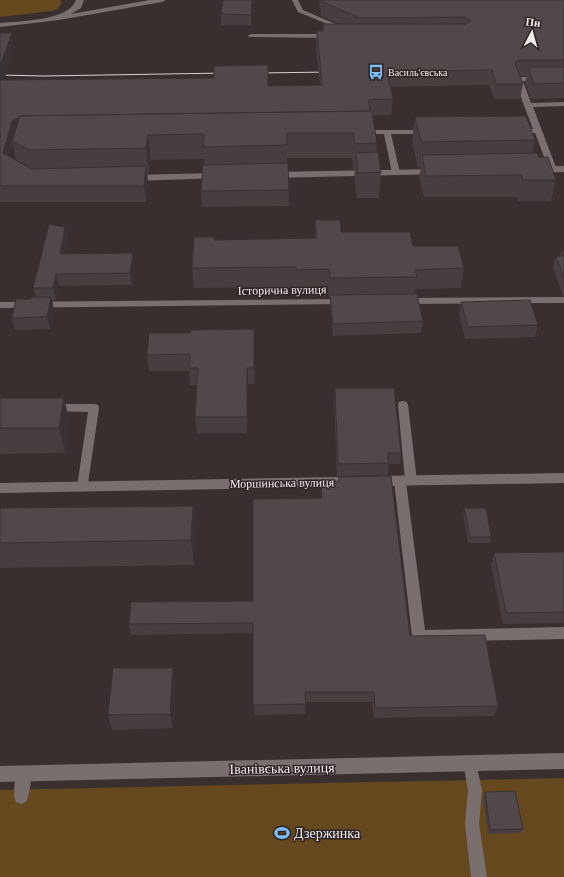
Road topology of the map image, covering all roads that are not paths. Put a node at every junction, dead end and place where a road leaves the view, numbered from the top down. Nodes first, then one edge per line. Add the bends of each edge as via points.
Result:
1 (80, 0) edge
2 (162, 0) edge
3 (295, 0) edge
4 (59, 18) junction
5 (26, 22) junction
6 (0, 25) edge
7 (0, 29) edge
8 (251, 36) dead end
9 (335, 36) edge
10 (343, 36) edge
11 (564, 79) edge
12 (564, 104) edge
13 (528, 105) junction
14 (506, 131) edge
15 (538, 131) junction
16 (355, 132) edge
17 (387, 132) junction
18 (435, 132) edge
19 (564, 169) edge
20 (529, 170) edge
21 (553, 170) junction
22 (443, 172) edge
23 (396, 173) junction
24 (262, 175) edge
25 (231, 176) edge
26 (121, 178) edge
27 (564, 300) edge
28 (358, 302) edge
29 (389, 302) edge
30 (0, 306) edge
31 (402, 405) dead end
32 (39, 408) edge
33 (564, 478) edge
34 (406, 481) junction
35 (83, 487) junction
36 (0, 488) edge
37 (564, 633) edge
38 (564, 762) edge
39 (470, 764) junction
40 (24, 773) junction
41 (0, 774) edge
42 (20, 797) dead end
43 (479, 877) edge

1 - 4 street via 78,6
2 - 4 street
3 - 10 lane via 300,11 351,34
4 - 5 street
5 - 6 street
5 - 7 street
8 - 9 lane
11 - 13 lane via 518,79
12 - 13 lane
13 - 15 lane
14 - 15 lane
15 - 21 lane
16 - 17 lane
17 - 18 lane
17 - 23 lane
19 - 21 street
20 - 21 street
22 - 23 street
23 - 24 street
25 - 26 street
27 - 29 street
28 - 30 street, Історична вулиця
31 - 34 lane
32 - 35 lane via 94,408
33 - 34 street, Моршинська вулиця
34 - 35 street, Моршинська вулиця
34 - 37 lane via 420,636
35 - 36 street, Моршинська вулиця
38 - 39 street, Іванівська вулиця
39 - 40 street, Іванівська вулиця
39 - 43 lane via 474,790 472,824
40 - 41 street, Іванівська вулиця
40 - 42 lane

